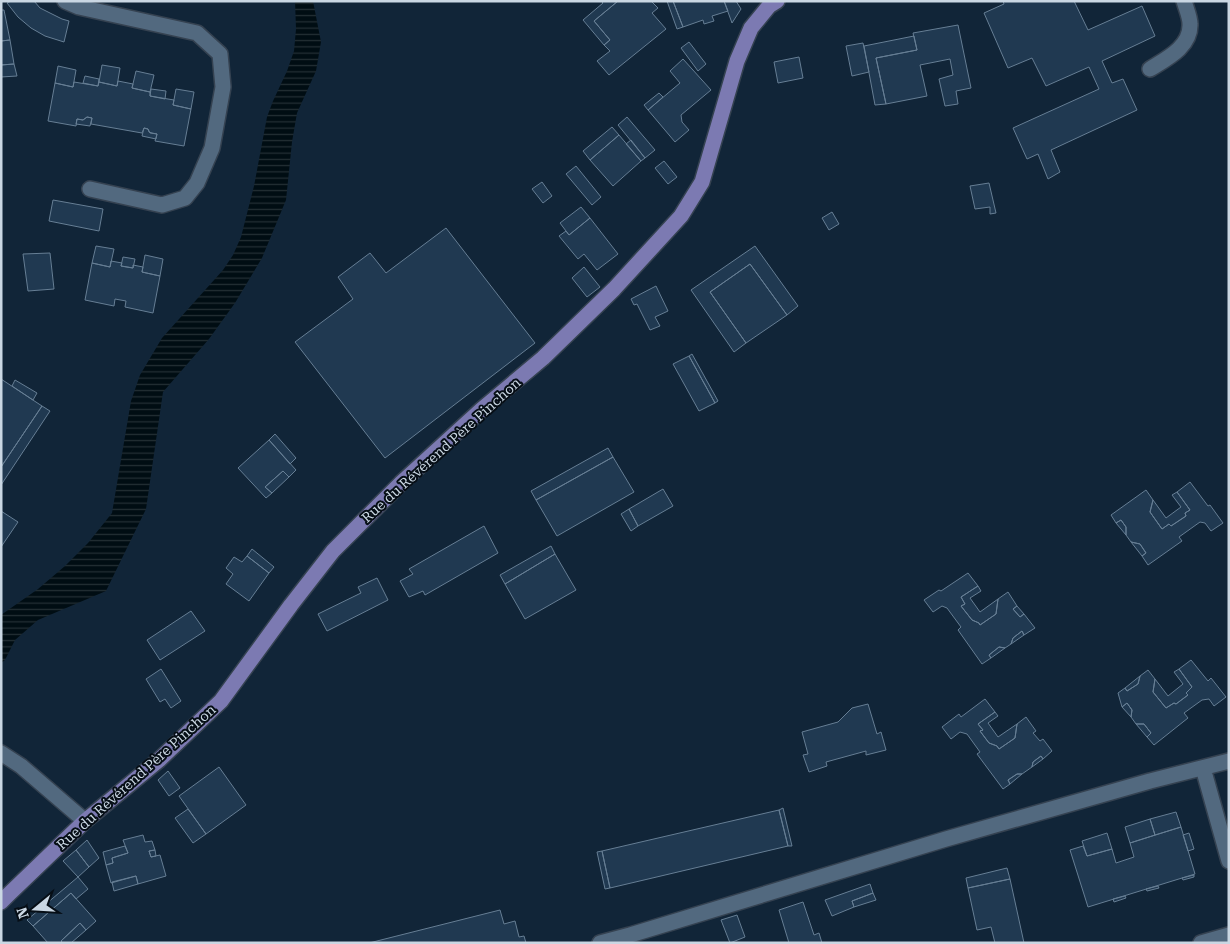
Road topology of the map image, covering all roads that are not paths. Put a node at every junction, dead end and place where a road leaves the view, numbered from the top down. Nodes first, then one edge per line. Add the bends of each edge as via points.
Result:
1 (66, 1) edge
2 (777, 1) edge
3 (1184, 1) edge
4 (1150, 69) dead end
5 (90, 188) dead end
6 (1, 753) edge
7 (1229, 761) edge
8 (1203, 768) junction
9 (85, 821) junction
10 (1229, 862) edge
11 (1, 902) edge
12 (1229, 935) edge
13 (600, 943) edge
14 (1201, 943) edge

1 - 5 street via 78,7 197,33 220,54 223,87 212,148 197,183 185,198 162,204
2 - 9 main road, Rue du Révérend Père Pinchon via 751,28 737,61 702,182 681,216 614,289 543,358 401,482 333,551 221,701 159,760
3 - 4 street via 1190,25 1188,38 1180,49
6 - 9 street
7 - 8 street
8 - 10 street
8 - 13 street via 946,839
9 - 11 main road, Rue du Révérend Père Pinchon
12 - 14 street

